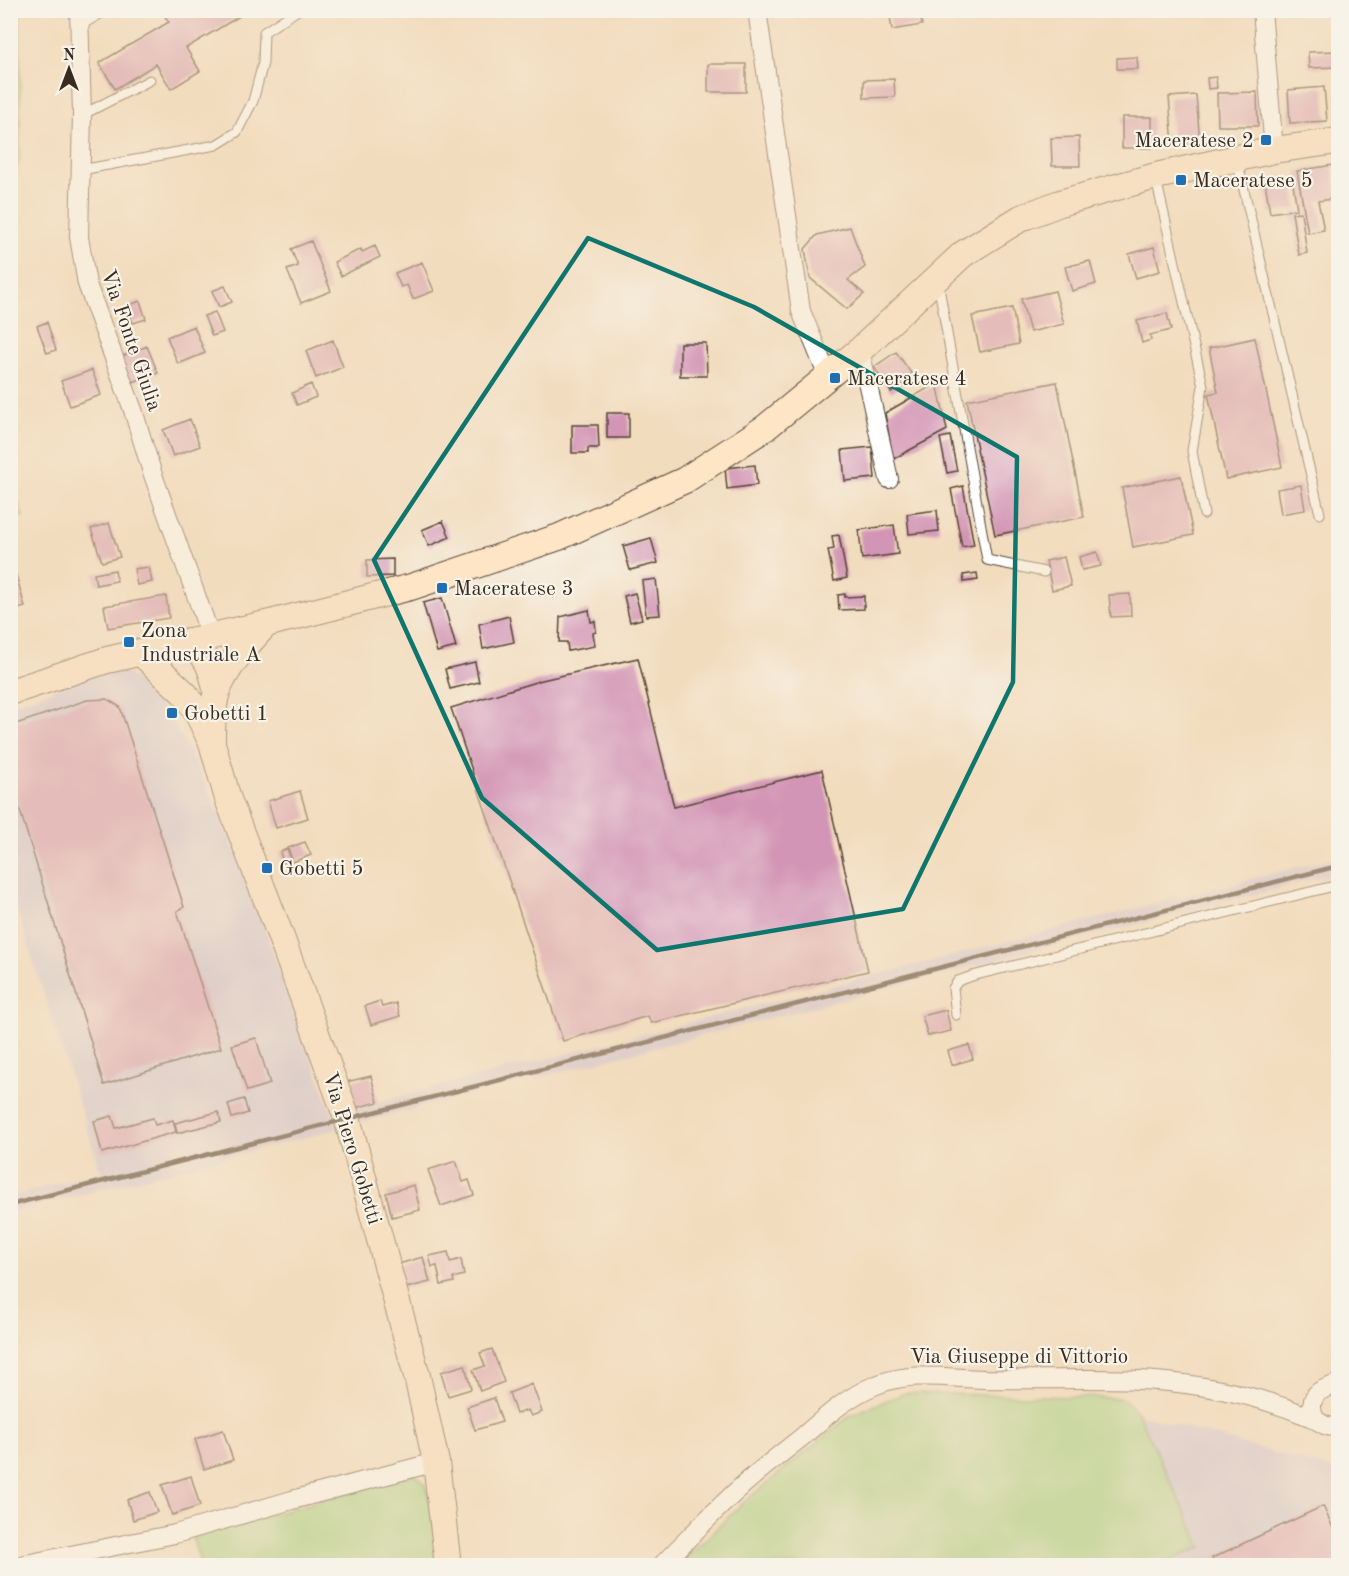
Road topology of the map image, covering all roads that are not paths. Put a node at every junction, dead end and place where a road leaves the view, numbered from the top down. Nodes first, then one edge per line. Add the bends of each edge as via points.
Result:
1 (107, 10) edge
2 (298, 10) edge
3 (757, 10) edge
4 (1262, 10) edge
5 (79, 18) edge
6 (150, 80) dead end
7 (82, 115) junction
8 (1338, 141) edge
9 (1274, 150) junction
10 (1237, 158) junction
11 (81, 170) junction
12 (1156, 177) junction
13 (937, 276) junction
14 (861, 350) junction
15 (828, 377) junction
16 (889, 479) dead end
17 (1204, 514) dead end
18 (1320, 514) dead end
19 (1044, 572) dead end
20 (266, 624) junction
21 (199, 639) junction
22 (139, 652) junction
23 (10, 692) edge
24 (217, 693) junction
25 (186, 695) junction
26 (212, 743) junction
27 (1338, 885) edge
28 (956, 1015) dead end
29 (1336, 1386) edge
30 (1314, 1398) junction
31 (1262, 1400) junction
32 (1316, 1420) junction
33 (1338, 1426) edge
34 (436, 1462) junction
35 (16, 1566) edge
36 (448, 1566) edge
37 (661, 1566) edge

1 - 5 lane
2 - 11 lane via 264,32 263,63 253,101 237,132 216,146
3 - 15 street via 801,312
4 - 9 street
5 - 7 street, Via Fonte Giulia
6 - 7 lane
7 - 11 street, Via Fonte Giulia
8 - 9 main road
9 - 10 main road
10 - 12 main road
10 - 18 lane
11 - 21 street, Via Fonte Giulia via 79,237 87,284 207,626
12 - 13 main road via 1060,203 1021,218 963,254
12 - 17 lane via 1203,386 1192,451
13 - 14 main road
13 - 19 lane via 987,560
14 - 15 main road
14 - 16 street
15 - 20 main road via 765,428 685,480 559,537 411,587
20 - 21 main road
20 - 24 main road via 231,664
21 - 22 main road
21 - 24 main road via 199,649 213,671
21 - 25 main road via 184,652
22 - 23 main road
22 - 25 main road
24 - 26 main road
25 - 26 main road
26 - 34 main road, Via Piero Gobetti via 228,799 349,1125 417,1376
27 - 28 lane via 972,976 958,981 953,988
29 - 30 street, Via Giuseppe di Vittorio via 1322,1390
30 - 31 street, Via Giuseppe di Vittorio
30 - 32 street
31 - 32 street, Via Giuseppe di Vittorio
31 - 37 street, Via Giuseppe di Vittorio via 1163,1381 897,1378 875,1385 832,1411 742,1486
32 - 33 street, Via Giuseppe di Vittorio via 1326,1426
34 - 35 street via 176,1534
34 - 36 main road, Via Piero Gobetti

